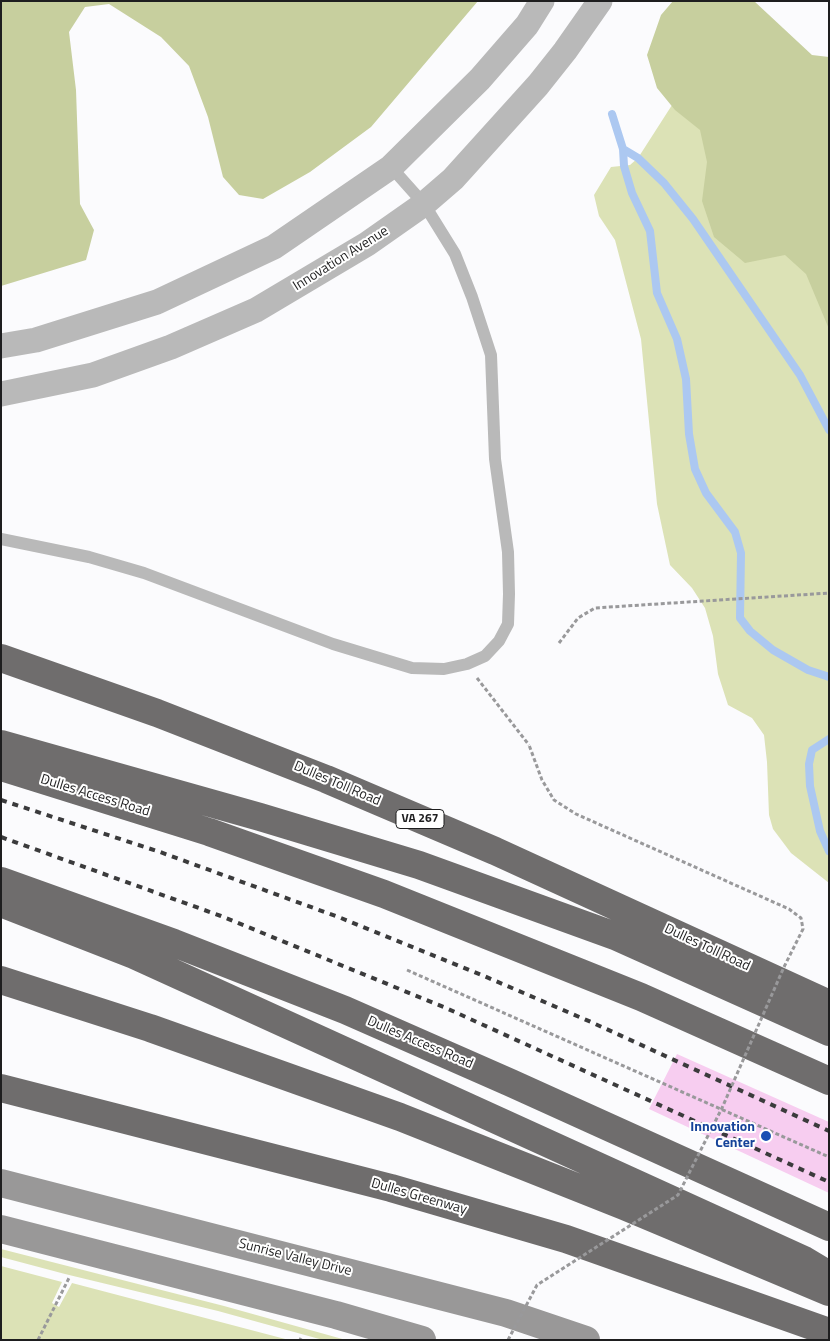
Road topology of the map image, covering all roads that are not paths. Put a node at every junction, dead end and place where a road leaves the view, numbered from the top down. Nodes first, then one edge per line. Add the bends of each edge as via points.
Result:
1 (542, 1) edge
2 (600, 1) edge
3 (391, 168) junction
4 (424, 204) junction
5 (1, 346) edge
6 (1, 394) edge
7 (1, 539) edge
8 (1, 658) edge
9 (1, 744) edge
10 (1, 767) edge
11 (1, 881) edge
12 (1, 903) edge
13 (1, 980) edge
14 (829, 1004) edge
15 (829, 1032) edge
16 (829, 1081) edge
17 (1, 1088) edge
18 (1, 1183) edge
19 (829, 1227) edge
20 (1, 1228) edge
21 (829, 1275) edge
22 (829, 1292) edge
23 (829, 1332) edge
24 (422, 1340) edge
25 (586, 1340) edge

1 - 3 street via 527,24 480,79
2 - 4 street, Innovation Avenue via 538,85 453,179
3 - 4 lane
3 - 5 street via 274,247 222,273 157,302 102,321 36,340
4 - 6 street, Innovation Avenue via 367,244 256,310 93,376
4 - 7 lane via 454,254 491,355 495,459 508,552 508,624 499,641 485,656 444,669 412,668 333,644 144,573 89,556
8 - 14 highway, Dulles Toll Road / VA 267 via 166,716 351,790
9 - 15 highway via 419,865 615,936
10 - 16 highway, Dulles Access Road via 200,829 384,894 640,997
11 - 19 highway, Dulles Access Road via 174,943 344,1010
12 - 21 highway via 143,960 804,1260
13 - 22 highway via 150,1028 400,1117
17 - 23 highway, Dulles Greenway via 382,1186 566,1239
18 - 25 main road, Sunrise Valley Drive via 506,1313
20 - 24 main road

